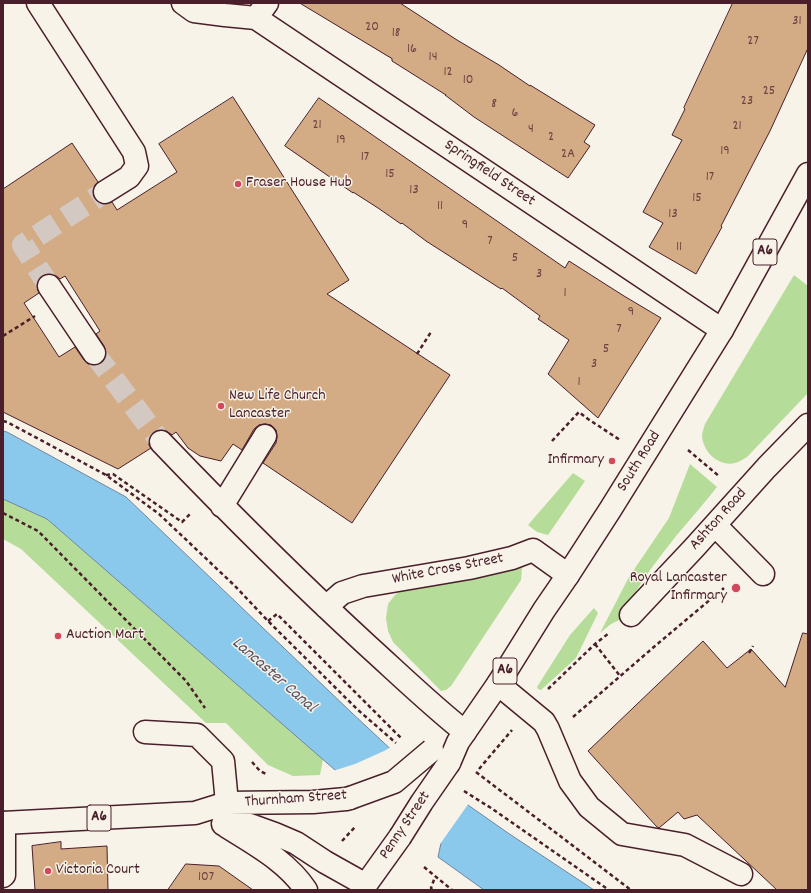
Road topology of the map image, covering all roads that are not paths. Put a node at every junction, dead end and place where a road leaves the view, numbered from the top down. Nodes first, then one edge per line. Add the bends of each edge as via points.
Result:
1 (38, 3) edge
2 (183, 3) edge
3 (261, 11) edge
4 (808, 174) edge
5 (105, 192) tunnel mouth
6 (54, 294) tunnel mouth
7 (722, 330) junction
8 (94, 352) tunnel mouth
9 (808, 425) edge
10 (264, 436) dead end
11 (161, 442) tunnel mouth
12 (222, 506) junction
13 (715, 525) junction
14 (568, 574) junction
15 (763, 574) dead end
16 (326, 607) junction
17 (631, 615) road end
18 (498, 684) junction
19 (145, 732) dead end
20 (461, 737) junction
21 (450, 763) joint
22 (225, 814) junction
23 (3, 823) edge
24 (741, 874) dead end
25 (3, 876) edge
26 (367, 888) edge
27 (306, 890) edge

1 - 5 main road via 134,152 137,166 133,172
2 - 3 main road via 194,11 225,15
3 - 7 main road, Springfield Street
4 - 7 main road, South Road / A6
6 - 8 main road
7 - 14 main road, South Road / A6
9 - 13 main road, Ashton Road
10 - 12 main road
11 - 12 main road
12 - 16 main road
13 - 15 main road
13 - 17 main road, Ashton Road
14 - 16 main road, White Cross Street via 533,550 512,558 469,568 363,586 342,593
14 - 18 main road, South Road / A6
16 - 20 main road via 437,709
18 - 20 main road, South Road / A6
18 - 24 main road via 544,722 570,781 589,807 622,834 685,845
19 - 22 main road via 197,735 223,761
20 - 21 main road, South Road / A6
20 - 22 main road, Thurnham Street / A6, bridge via 432,750 394,782 350,798
21 - 26 main road, Penny Street / A6, bridge
22 - 23 main road, Thurnham Street / A6 via 195,813
22 - 26 main road, Thurnham Street / A6 via 296,843
22 - 27 main road, Thurnham Street / A6 via 292,872
23 - 25 main road

